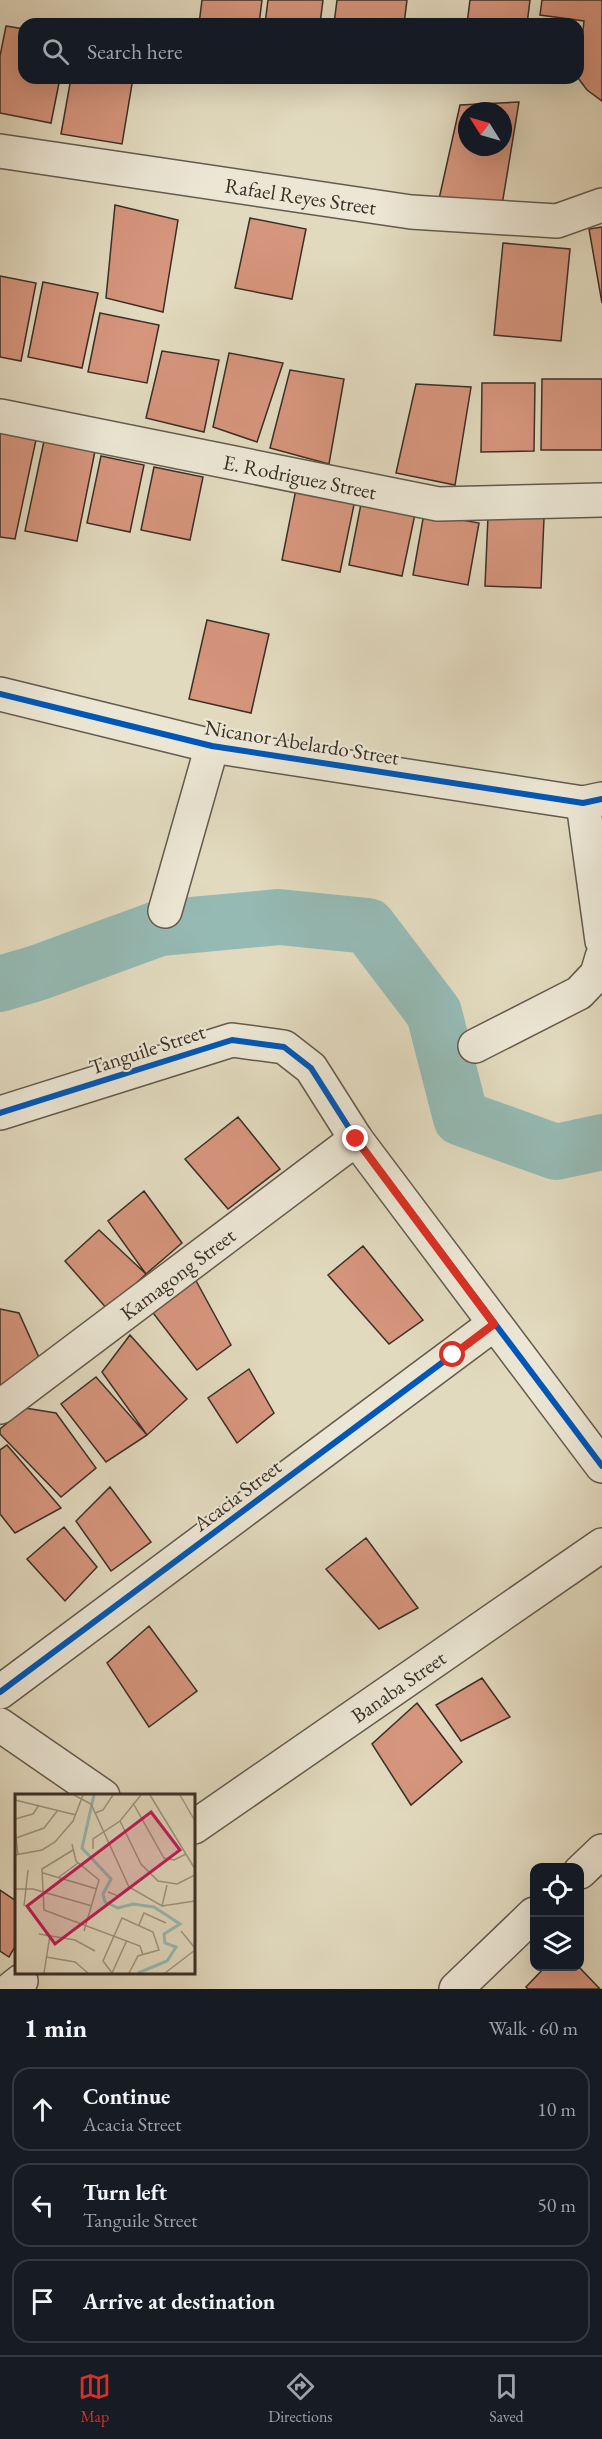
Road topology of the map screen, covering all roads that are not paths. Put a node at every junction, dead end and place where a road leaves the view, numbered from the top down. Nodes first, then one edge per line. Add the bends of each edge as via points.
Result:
1 (0, 151) edge
2 (602, 205) edge
3 (0, 416) edge
4 (602, 500) edge
5 (0, 694) edge
6 (212, 746) junction
7 (592, 801) edge
8 (165, 911) dead end
9 (602, 941) edge
10 (602, 957) edge
11 (475, 1046) dead end
12 (0, 1113) edge
13 (356, 1139) junction
14 (494, 1324) junction
15 (0, 1407) edge
16 (602, 1466) edge
17 (602, 1545) edge
18 (0, 1692) edge
19 (0, 1725) edge
20 (100, 1794) edge
21 (195, 1826) edge
22 (602, 1851) edge
23 (584, 1867) edge
24 (531, 1917) edge
25 (469, 1984) edge

1 - 2 street, Rafael Reyes Street via 411,212 557,221
3 - 4 street, E. Rodriguez Street via 438,504
5 - 6 street, Nicanor Abelardo Street
6 - 7 street, Nicanor Abelardo Street
6 - 8 street
7 - 9 street
10 - 11 street via 597,974 579,993
12 - 13 street, Tanguile Street via 232,1040 284,1047 311,1068
13 - 14 street, Tanguile Street
13 - 15 street, Kamagong Street
14 - 16 street, Tanguile Street
14 - 18 street, Acacia Street
17 - 21 street, Banaba Street
19 - 20 street
22 - 23 street
24 - 25 street

